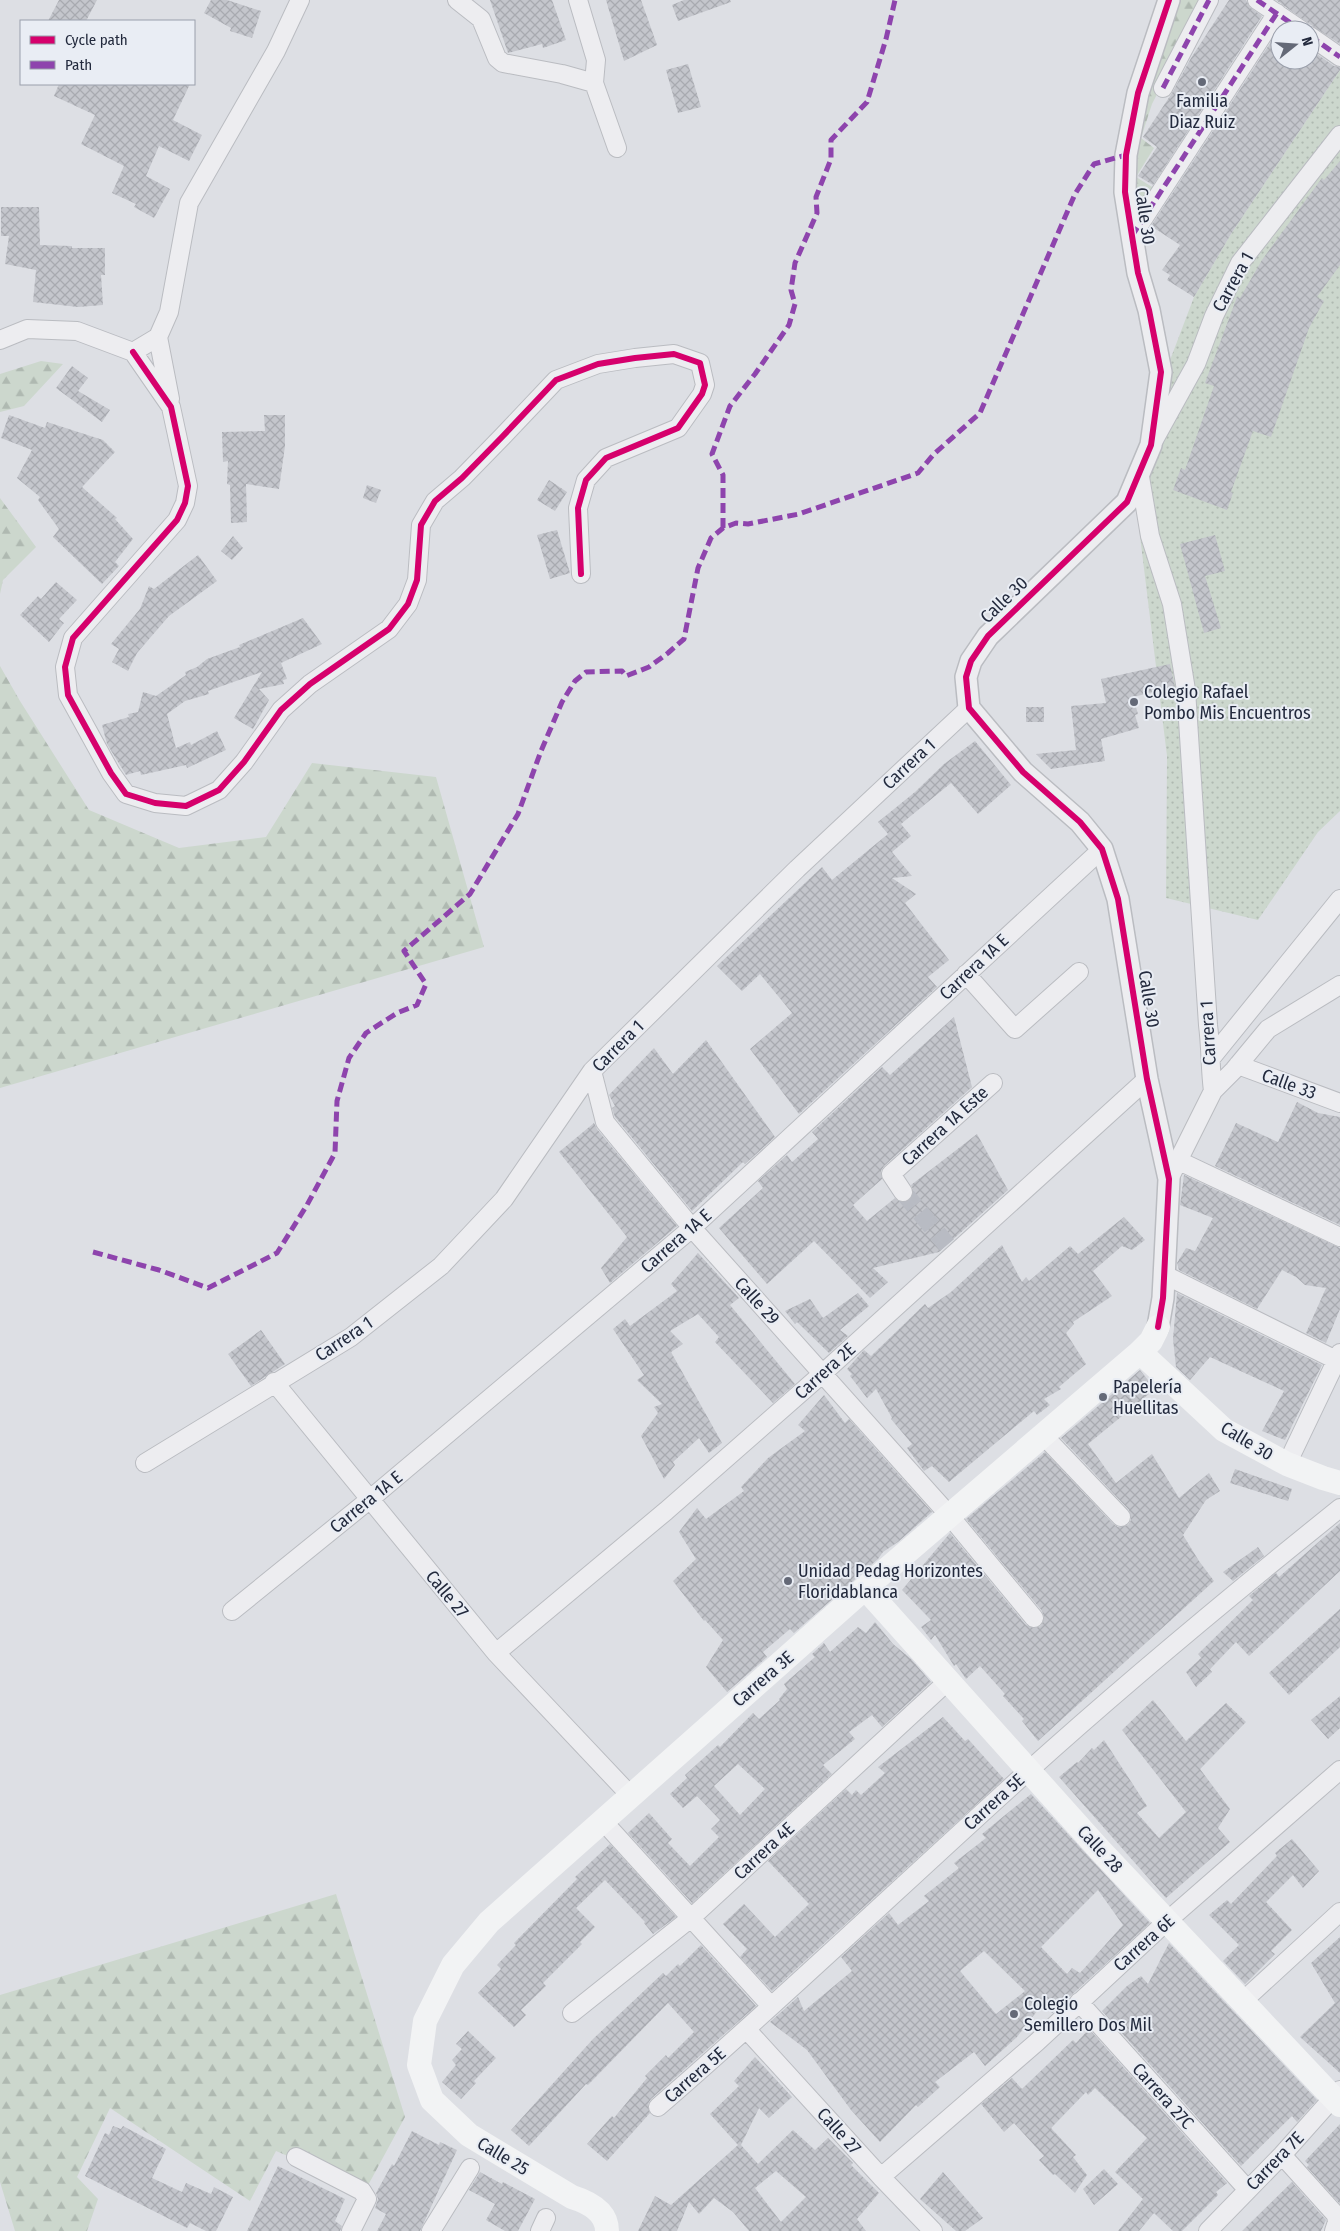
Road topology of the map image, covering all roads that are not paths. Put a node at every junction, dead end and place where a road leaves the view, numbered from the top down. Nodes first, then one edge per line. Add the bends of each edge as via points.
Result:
1 (300, 0) edge
2 (457, 0) edge
3 (578, 0) edge
4 (1169, 0) edge
5 (1209, 0) edge
6 (1257, 0) edge
7 (1277, 13) junction
8 (1287, 20) edge
9 (1320, 43) edge
10 (1340, 57) edge
11 (594, 83) junction
12 (1163, 88) dead end
13 (1340, 135) edge
14 (617, 148) dead end
15 (1132, 236) junction
16 (158, 337) junction
17 (0, 340) edge
18 (133, 352) junction
19 (171, 407) junction
20 (1151, 445) junction
21 (1139, 471) junction
22 (581, 574) dead end
23 (970, 708) junction
24 (1102, 849) junction
25 (1340, 899) edge
26 (1078, 972) dead end
27 (966, 974) junction
28 (1340, 985) edge
29 (1211, 1060) junction
30 (1236, 1067) junction
31 (592, 1071) junction
32 (1147, 1079) junction
33 (993, 1083) dead end
34 (1212, 1091) junction
35 (1340, 1103) edge
36 (1177, 1160) junction
37 (1169, 1179) junction
38 (903, 1192) tunnel mouth
39 (692, 1228) junction
40 (1340, 1236) edge
41 (1163, 1274) junction
42 (1158, 1327) junction
43 (1140, 1352) junction
44 (1338, 1357) edge
45 (822, 1374) junction
46 (1168, 1376) junction
47 (274, 1382) junction
48 (1042, 1434) junction
49 (145, 1462) dead end
50 (1287, 1464) junction
51 (1340, 1482) edge
52 (369, 1500) junction
53 (1340, 1508) edge
54 (949, 1515) junction
55 (1121, 1517) dead end
56 (865, 1588) junction
57 (232, 1611) dead end
58 (1034, 1618) dead end
59 (496, 1653) junction
60 (949, 1680) junction
61 (1340, 1770) edge
62 (1028, 1771) junction
63 (630, 1796) junction
64 (602, 1820) junction
65 (1340, 1912) edge
66 (691, 1918) junction
67 (1166, 1922) junction
68 (1243, 2001) junction
69 (1079, 2002) junction
70 (771, 2006) junction
71 (572, 2013) dead end
72 (747, 2030) junction
73 (419, 2065) joint
74 (1338, 2098) edge
75 (658, 2107) dead end
76 (1282, 2155) junction
77 (296, 2157) dead end
78 (470, 2168) dead end
79 (881, 2177) junction
80 (1248, 2190) junction
81 (607, 2229) edge
82 (351, 2231) edge
83 (431, 2231) edge
84 (933, 2231) edge
85 (1208, 2231) edge
86 (1334, 2231) edge

1 - 16 street via 276,51 189,203 170,312
2 - 11 street via 481,20 497,58 503,63
3 - 11 street via 596,60
4 - 15 street, Calle 30 via 1138,93 1126,155 1125,192
5 - 12 street
6 - 7 street
7 - 8 street
7 - 15 street
9 - 10 street
11 - 14 street
13 - 20 street, Carrera 1 via 1240,263 1214,316 1196,364
15 - 20 street, Calle 30 via 1161,372
16 - 18 street
16 - 19 street
17 - 18 street via 27,329 77,331
18 - 19 street
19 - 22 street via 188,486 185,503 177,520 73,638 65,667 68,695 126,794 155,803 186,806 219,790 244,762 281,710 310,684 389,629 408,604 417,580 421,525 435,501 502,438 556,380 598,364 635,358 674,354 700,363 705,385 702,394 678,428 606,458 586,480 578,508
20 - 21 street, Calle 30
21 - 23 street, Calle 30 via 1127,502 988,636 971,661 966,677
21 - 29 street, Carrera 1 via 1150,536 1172,604 1186,690
23 - 24 street, Calle 30 via 1023,772 1080,822
23 - 31 street, Carrera 1 via 797,868
24 - 27 street, Carrera 1A E
24 - 32 street, Calle 30 via 1118,899
25 - 29 street
26 - 27 street via 1015,1029
27 - 39 street, Carrera 1A E
28 - 30 street via 1268,1029
29 - 30 street, Calle 33 via 1216,1070 1224,1072
29 - 34 street, Carrera 1
30 - 34 street
30 - 35 street, Calle 33
31 - 39 street, Calle 29 via 605,1122
31 - 47 street, Carrera 1 via 504,1199 441,1266 351,1337
32 - 37 street, Calle 30
32 - 45 street, Carrera 2E via 951,1250
33 - 38 street, Carrera 1A Este via 891,1174
34 - 36 street
36 - 37 street
36 - 40 street
37 - 41 street, Calle 30
39 - 45 street, Calle 29
39 - 52 street, Carrera 1A E
41 - 42 street, Calle 30
41 - 44 street
42 - 43 main road, Carrera 3E
42 - 46 main road, Calle 30
43 - 46 main road, Calle 30
43 - 48 main road, Carrera 3E
44 - 50 street
45 - 54 street, Calle 29
45 - 59 street, Carrera 2E via 666,1511
46 - 50 main road, Calle 30 via 1224,1430
47 - 49 street, Carrera 1
47 - 52 street, Calle 27
48 - 54 main road, Carrera 3E
48 - 55 street
50 - 51 main road, Calle 30
52 - 57 street, Carrera 1A E
52 - 59 street, Calle 27
53 - 62 street, Carrera 5E via 1208,1614
54 - 56 main road, Carrera 3E
54 - 58 street, Calle 29
56 - 60 main road, Calle 28
56 - 63 main road, Carrera 3E
59 - 63 street, Calle 27
60 - 62 main road, Calle 28
60 - 66 street, Carrera 4E
61 - 67 street, Carrera 6E
62 - 67 main road, Calle 28
62 - 70 street, Carrera 5E
63 - 64 main road, Carrera 3E
64 - 66 street
64 - 73 main road, Carrera 3E via 489,1922 453,1965 425,2021
65 - 68 street
66 - 70 street
66 - 71 street, Carrera 4E
67 - 68 main road, Calle 28
67 - 69 street, Carrera 6E
68 - 74 main road, Calle 28
69 - 79 street, Carrera 6E
69 - 80 street, Carrera 27C
70 - 72 street, Carrera 5E
72 - 75 street, Carrera 5E
72 - 79 street, Calle 27
73 - 81 main road, Calle 25 via 432,2100 469,2136 572,2196 589,2202 599,2212
74 - 76 street, Carrera 7E
76 - 80 street, Carrera 7E
76 - 86 street via 1336,2215 1338,2222
77 - 82 street via 362,2192 367,2199
78 - 83 street
79 - 84 street, Calle 27
80 - 85 street, Carrera 7E

